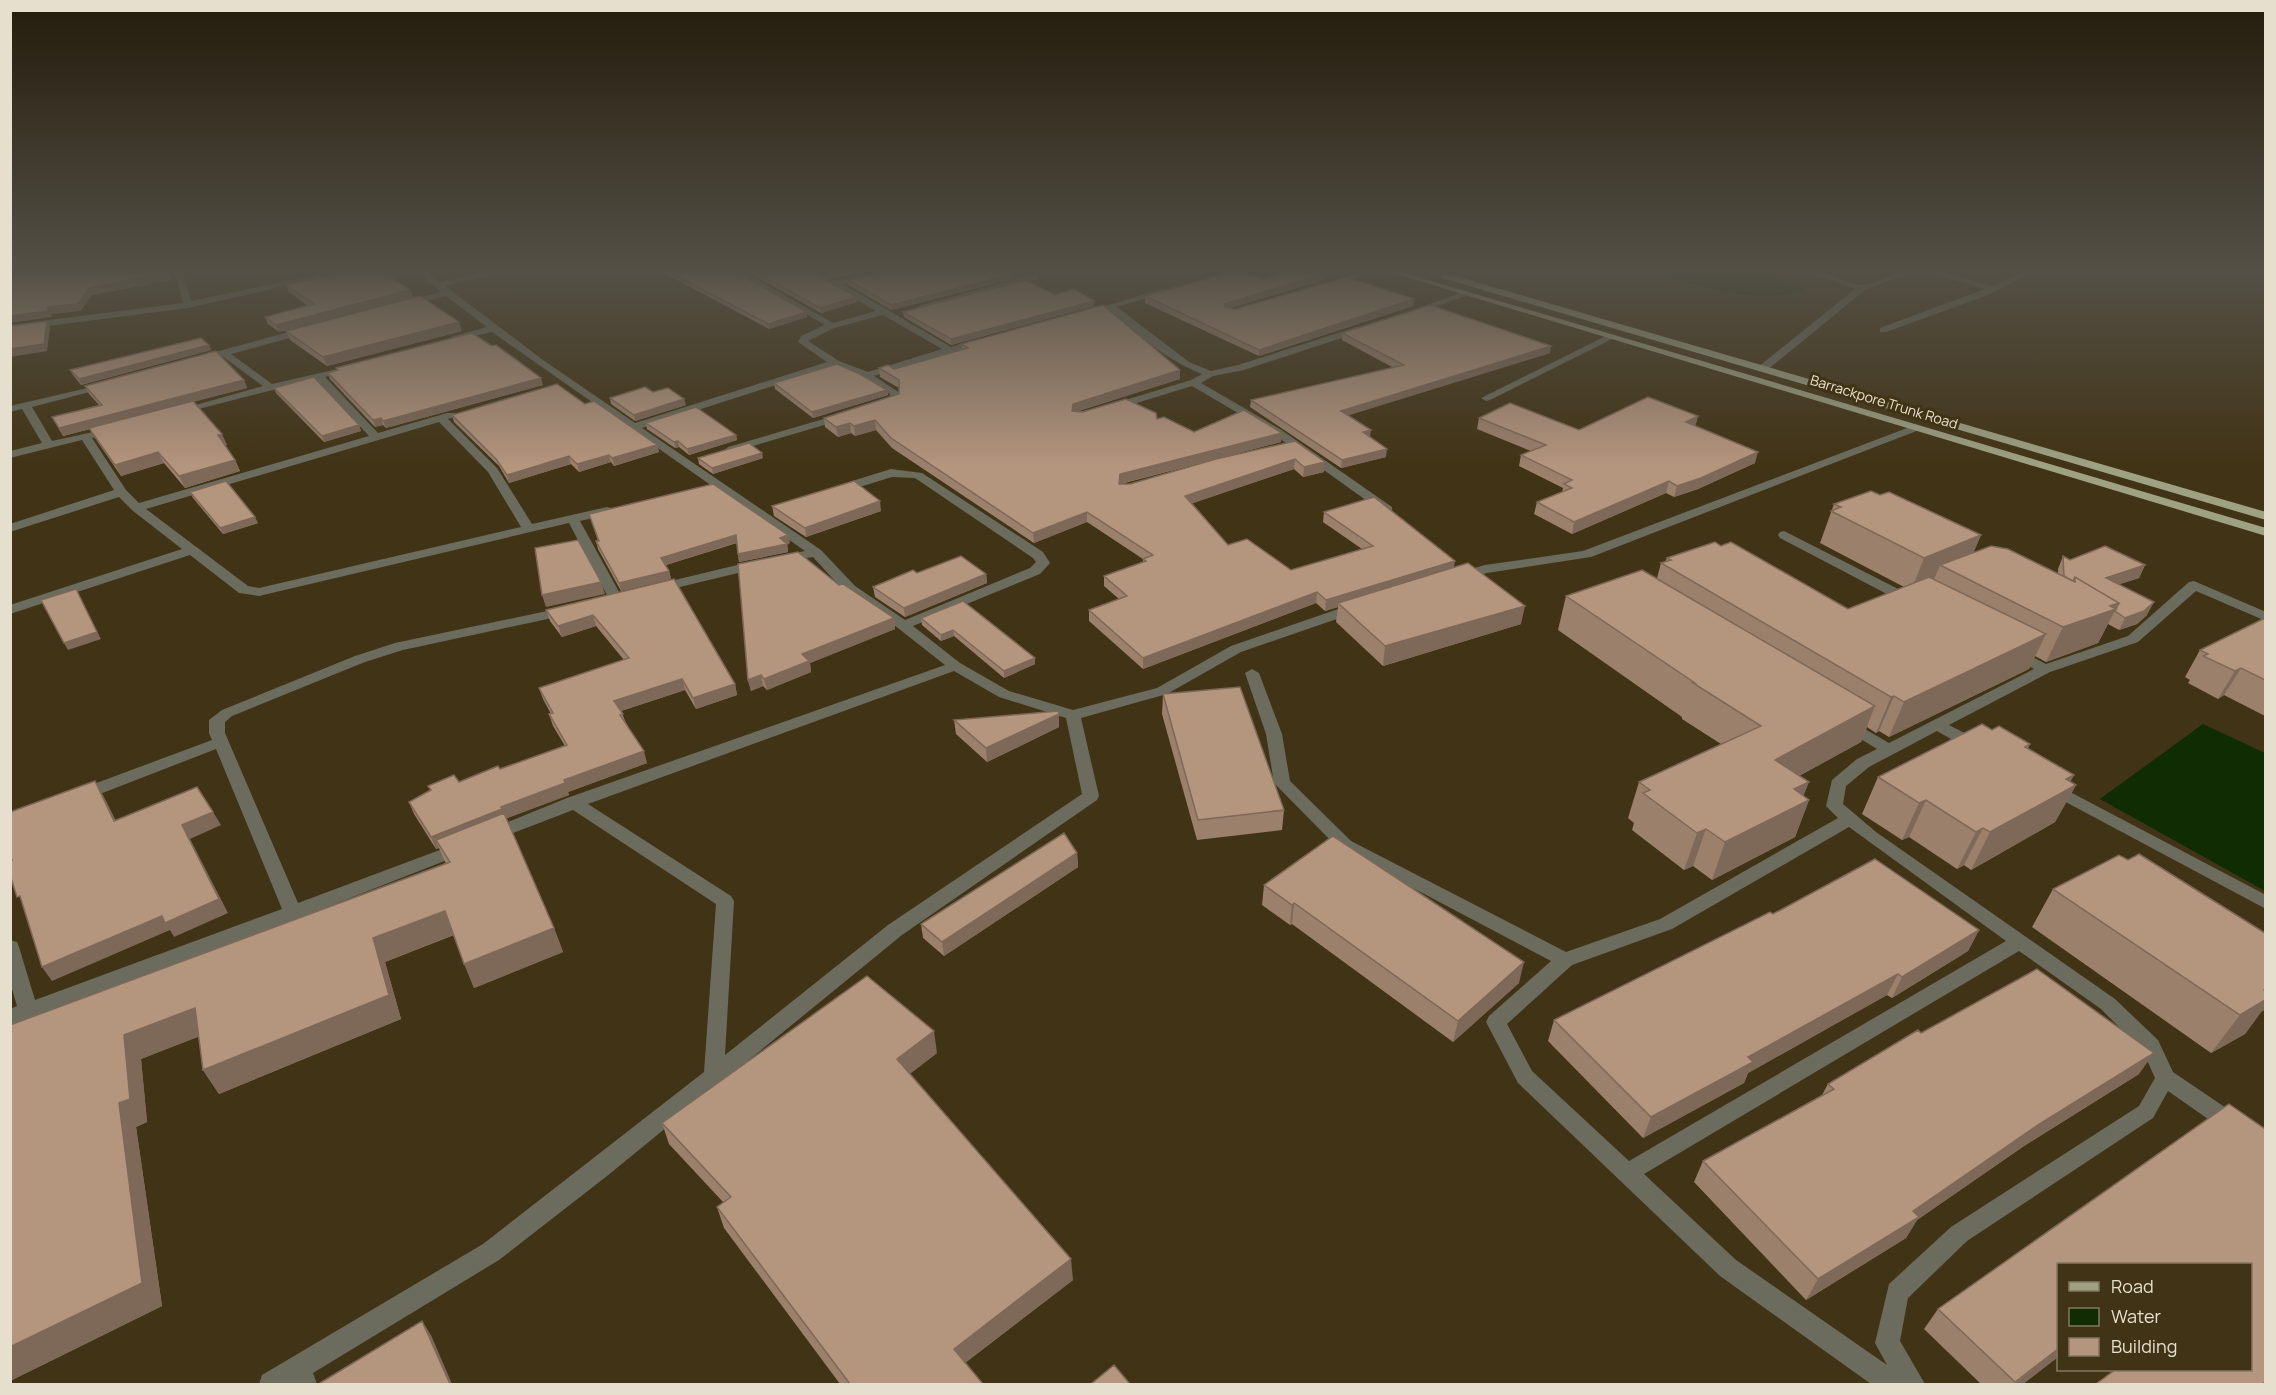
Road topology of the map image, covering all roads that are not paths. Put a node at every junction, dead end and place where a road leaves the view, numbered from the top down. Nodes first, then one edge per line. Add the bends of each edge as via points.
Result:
1 (286, 336) edge
2 (465, 336) edge
3 (505, 336) edge
4 (808, 336) edge
5 (926, 336) edge
6 (1148, 336) edge
7 (1340, 336) edge
8 (1608, 336) edge
9 (1649, 336) edge
10 (1803, 336) edge
11 (1611, 337) junction
12 (992, 338) edge
13 (440, 343) edge
14 (950, 350) junction
15 (224, 353) junction
16 (190, 362) edge
17 (835, 363) junction
18 (362, 364) edge
19 (1762, 369) junction
20 (318, 375) junction
21 (866, 375) junction
22 (1209, 375) junction
23 (1195, 382) junction
24 (111, 384) edge
25 (270, 387) junction
26 (1486, 398) dead end
27 (26, 406) junction
28 (871, 408) edge
29 (10, 410) edge
30 (1100, 411) edge
31 (462, 412) edge
32 (860, 412) edge
33 (172, 413) edge
34 (441, 418) junction
35 (633, 427) junction
36 (118, 428) edge
37 (1916, 428) junction
38 (85, 436) junction
39 (376, 437) junction
40 (1296, 444) junction
41 (49, 445) junction
42 (1275, 449) edge
43 (717, 453) edge
44 (10, 455) edge
45 (717, 485) junction
46 (695, 490) edge
47 (122, 492) junction
48 (825, 494) edge
49 (781, 507) edge
50 (137, 508) junction
51 (617, 508) edge
52 (759, 514) junction
53 (2265, 516) edge
54 (573, 519) junction
55 (1401, 520) edge
56 (10, 528) edge
57 (528, 529) junction
58 (2265, 532) edge
59 (1784, 535) dead end
60 (192, 550) junction
61 (816, 553) junction
62 (1445, 581) edge
63 (1914, 600) edge
64 (1367, 604) edge
65 (583, 607) edge
66 (10, 610) edge
67 (2265, 617) edge
68 (902, 626) junction
69 (2105, 632) edge
70 (2124, 642) junction
71 (2003, 648) edge
72 (955, 666) junction
73 (2045, 669) junction
74 (1252, 673) dead end
75 (1073, 715) junction
76 (1839, 719) edge
77 (1937, 725) junction
78 (221, 742) junction
79 (1889, 750) junction
80 (1988, 753) edge
81 (2039, 780) edge
82 (66, 801) edge
83 (573, 802) junction
84 (1850, 819) junction
85 (2265, 903) edge
86 (293, 913) junction
87 (2020, 942) junction
88 (10, 946) edge
89 (1565, 960) junction
90 (19, 1013) edge
91 (714, 1076) junction
92 (2165, 1078) junction
93 (2265, 1147) edge
94 (1627, 1173) junction
95 (302, 1376) edge
96 (271, 1384) edge
97 (1892, 1384) edge
98 (1913, 1384) edge

1 - 15 street
2 - 13 street
3 - 35 street via 563,384
4 - 17 street via 803,342
5 - 14 street
6 - 22 street via 1185,364
7 - 22 street
8 - 11 main road, Barrackpore Trunk Road
9 - 19 main road, Barrackpore Trunk Road
10 - 19 street
11 - 26 street
11 - 37 main road, Barrackpore Trunk Road
12 - 14 street
14 - 21 street
15 - 16 street
15 - 25 street
17 - 21 street
17 - 35 street
18 - 20 street
19 - 53 main road, Barrackpore Trunk Road
20 - 25 street
20 - 39 street
21 - 28 street via 895,393 895,399
22 - 23 street
23 - 30 street
23 - 40 street via 1197,387
24 - 27 street
25 - 33 street
27 - 29 street
27 - 41 street
31 - 34 street
32 - 43 street
34 - 39 street
34 - 57 street via 493,470
35 - 45 street via 690,461
36 - 38 street
37 - 58 main road, Barrackpore Trunk Road
37 - 62 street via 1586,554 1463,571
38 - 41 street
38 - 47 street
39 - 50 street
40 - 42 street
40 - 55 street
41 - 44 street
45 - 46 street
45 - 52 street
47 - 50 street
47 - 56 street
48 - 68 street via 891,473 918,475 1038,555 1043,563 1035,571
49 - 52 street
50 - 60 street
51 - 54 street
52 - 61 street
54 - 57 street
54 - 61 street via 622,597
57 - 60 street via 259,592 243,590
59 - 63 street
60 - 66 street
61 - 68 street via 850,589
64 - 75 street via 1236,649 1162,691
65 - 78 street via 400,646 360,659 227,712 215,726
67 - 70 street via 2194,585 2133,639
68 - 72 street
69 - 70 street
70 - 73 street
71 - 73 street
72 - 75 street via 1004,694
72 - 83 street
73 - 77 street
74 - 89 street via 1274,734 1282,783 1345,845
75 - 91 street via 1091,796 895,930
76 - 79 street
77 - 79 street
77 - 80 street
78 - 82 street
78 - 86 street
79 - 84 street via 1863,763 1838,784 1834,806
81 - 85 street
83 - 86 street
83 - 91 street via 725,901
84 - 87 street
84 - 89 street via 1666,924
86 - 90 street
87 - 92 street via 2108,1004 2151,1046
87 - 94 street
88 - 90 street
89 - 94 street via 1497,1022 1526,1077
91 - 95 street via 491,1252
92 - 93 street
92 - 98 street via 2146,1112 1959,1234 1897,1292 1887,1343
94 - 97 street via 1728,1268
95 - 96 street

